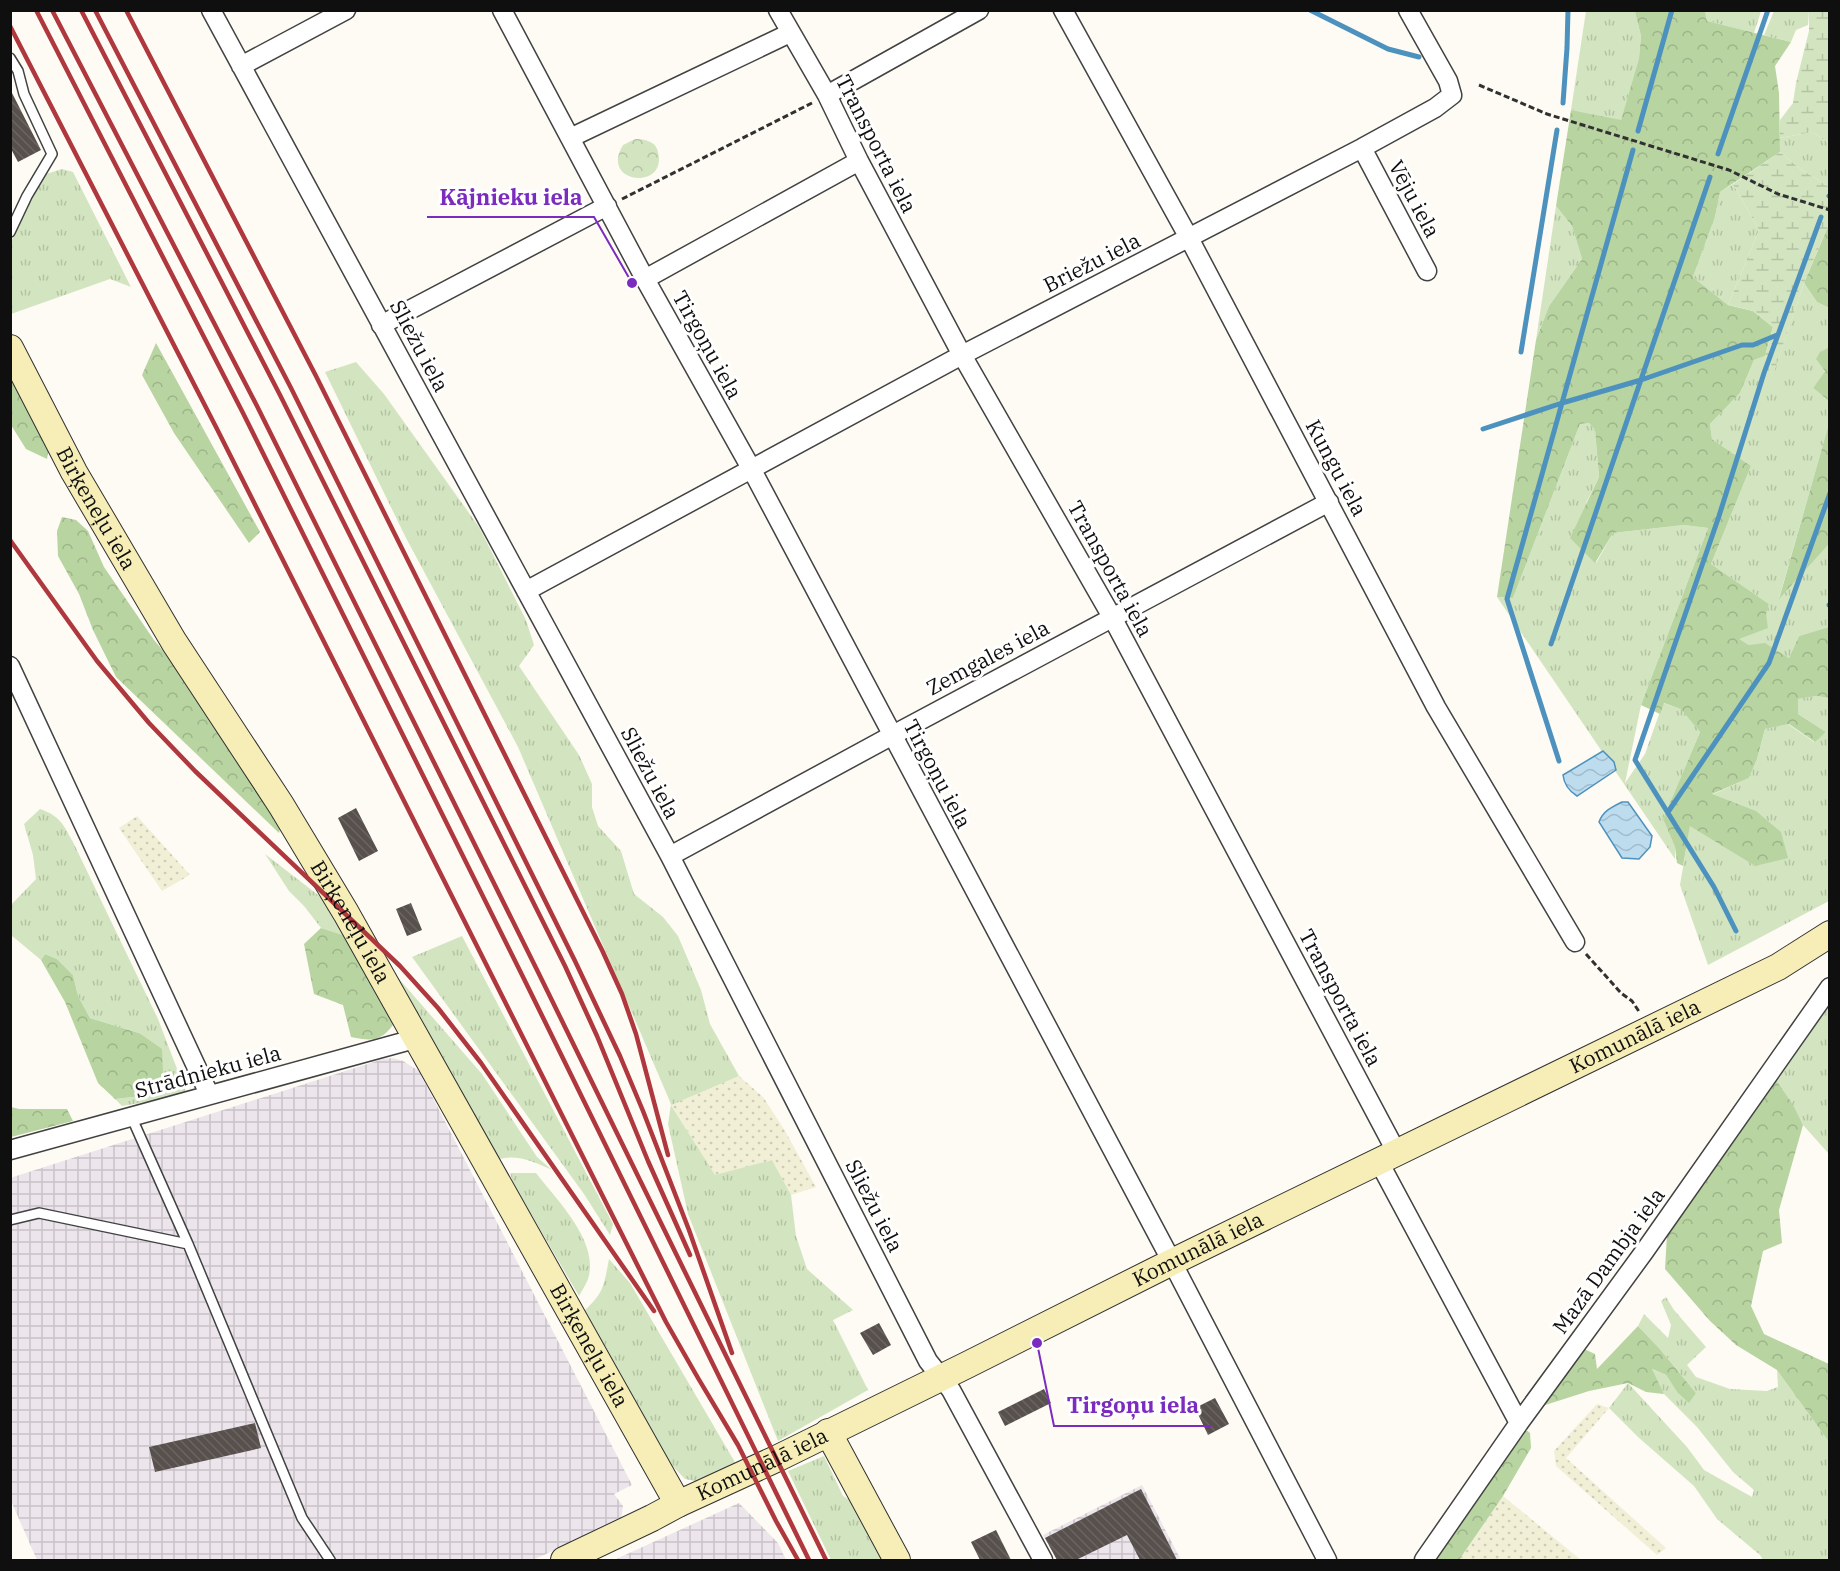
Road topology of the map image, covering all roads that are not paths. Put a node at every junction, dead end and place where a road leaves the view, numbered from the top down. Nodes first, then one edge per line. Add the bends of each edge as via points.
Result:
1 (211, 10) edge
2 (346, 10) edge
3 (502, 10) edge
4 (778, 10) edge
5 (979, 10) edge
6 (1063, 10) edge
7 (1408, 10) edge
8 (790, 33) junction
9 (10, 58) edge
10 (241, 66) junction
11 (827, 95) junction
12 (570, 138) junction
13 (1362, 148) junction
14 (859, 161) junction
15 (607, 206) junction
16 (10, 232) edge
17 (1189, 238) junction
18 (1427, 272) dead end
19 (645, 279) junction
20 (381, 325) junction
21 (10, 348) edge
22 (962, 355) junction
23 (752, 471) junction
24 (1329, 502) junction
25 (526, 591) junction
26 (1112, 617) junction
27 (10, 666) edge
28 (891, 735) junction
29 (669, 856) junction
30 (1830, 934) edge
31 (1575, 942) road end
32 (1830, 987) edge
33 (418, 1038) junction
34 (209, 1094) junction
35 (131, 1116) junction
36 (10, 1150) edge
37 (1388, 1157) junction
38 (10, 1220) edge
39 (188, 1244) junction
40 (1172, 1263) junction
41 (941, 1377) junction
42 (1520, 1423) junction
43 (828, 1432) junction
44 (678, 1504) junction
45 (330, 1560) edge
46 (564, 1560) edge
47 (897, 1560) edge
48 (1043, 1560) edge
49 (1327, 1560) edge
50 (1424, 1560) edge

1 - 10 street, Sliežu iela
2 - 10 street
3 - 12 street, Tirgoņu iela
4 - 8 street, Transporta iela
5 - 11 street
6 - 17 street, Kungu iela
7 - 13 street, Briežu iela via 1452,95
8 - 11 street, Transporta iela
8 - 12 street
9 - 16 lane via 52,154
10 - 20 street, Sliežu iela
11 - 14 street, Transporta iela
12 - 15 street, Tirgoņu iela
13 - 17 street, Briežu iela
13 - 18 street, Vēju iela
14 - 19 street
14 - 22 street, Transporta iela
15 - 19 street, Tirgoņu iela
15 - 20 street
17 - 22 street, Briežu iela
17 - 24 street, Kungu iela
19 - 23 street, Tirgoņu iela
20 - 25 street, Sliežu iela
21 - 33 main road, Birķeneļu iela via 74,472 174,642 281,805
22 - 23 street, Briežu iela
22 - 26 street, Transporta iela
23 - 25 street, Briežu iela
23 - 28 street, Tirgoņu iela
24 - 26 street, Zemgales iela
24 - 31 street, Kungu iela via 1436,707
25 - 29 street, Sliežu iela
26 - 28 street, Zemgales iela
26 - 37 street, Transporta iela
27 - 34 street
28 - 29 street, Zemgales iela
28 - 40 street, Tirgoņu iela
29 - 41 street, Sliežu iela via 928,1361
30 - 37 main road, Komunālā iela via 1778,967
32 - 42 street, Mazā Dambja iela
33 - 34 street, Strādnieku iela
33 - 44 main road, Birķeneļu iela
34 - 35 street, Strādnieku iela
35 - 36 street, Strādnieku iela
35 - 39 lane
37 - 40 main road, Komunālā iela
37 - 42 street, Transporta iela
38 - 39 lane via 39,1214
39 - 45 lane via 302,1518
40 - 41 main road, Komunālā iela
40 - 49 street, Tirgoņu iela
41 - 43 main road, Komunālā iela
41 - 48 street, Sliežu iela
42 - 50 street, Mazā Dambja iela
43 - 44 main road, Komunālā iela
43 - 47 main road
44 - 46 main road, Komunālā iela

